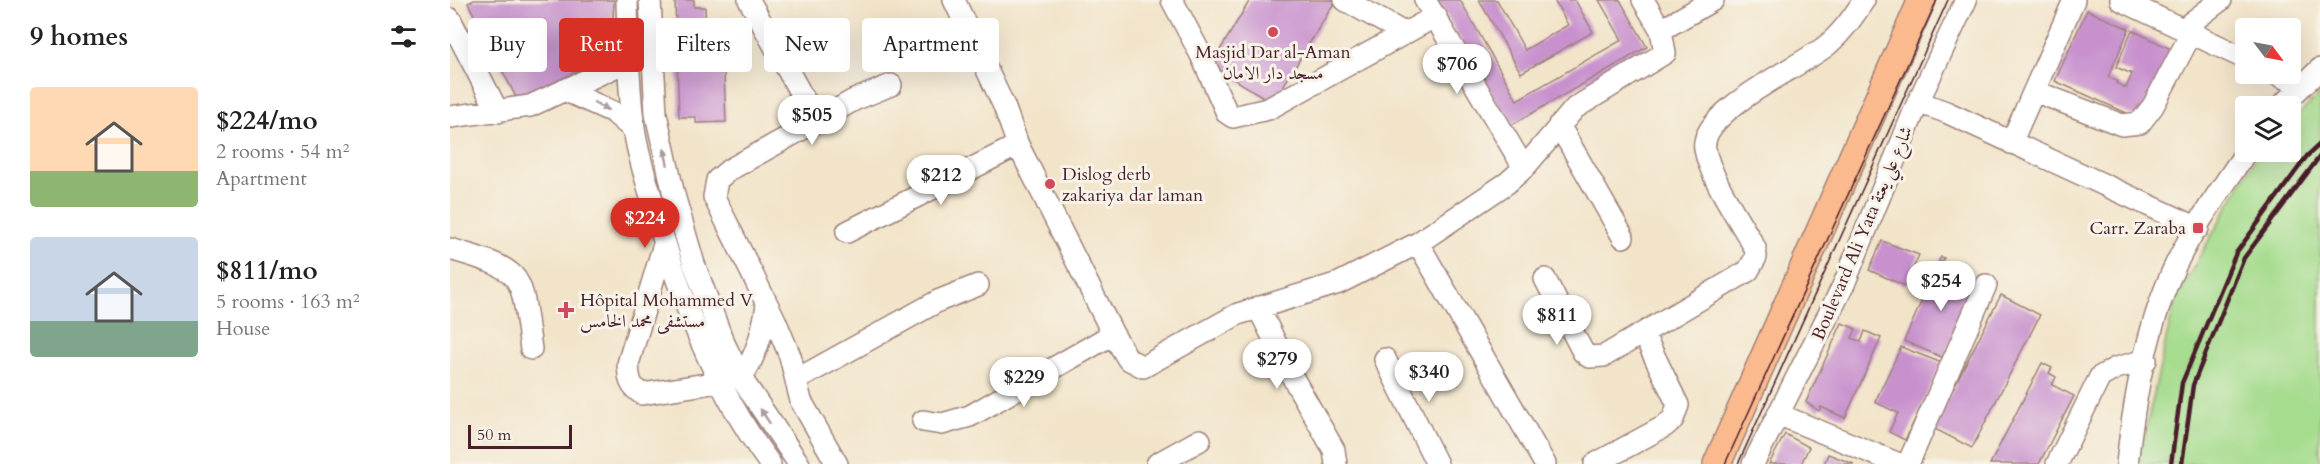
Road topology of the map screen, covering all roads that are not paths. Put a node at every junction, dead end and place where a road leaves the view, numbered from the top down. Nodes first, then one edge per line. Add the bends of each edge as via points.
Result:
1 (627, 0) edge
2 (650, 0) edge
3 (748, 0) edge
4 (954, 0) edge
5 (1172, 0) edge
6 (1345, 0) edge
7 (1643, 0) edge
8 (1713, 0) edge
9 (1864, 0) edge
10 (1904, 0) edge
11 (1922, 0) edge
12 (1966, 0) edge
13 (2074, 0) edge
14 (2121, 0) edge
15 (2221, 0) edge
16 (1430, 8) edge
17 (450, 18) edge
18 (627, 18) edge
19 (1661, 30) junction
20 (2188, 30) junction
21 (1404, 33) junction
22 (651, 53) junction
23 (2235, 53) edge
24 (644, 55) edge
25 (2320, 69) edge
26 (601, 72) edge
27 (629, 72) edge
28 (2298, 84) edge
29 (891, 85) dead end
30 (2302, 86) junction
31 (564, 90) junction
32 (2034, 91) junction
33 (2292, 96) edge
34 (1918, 102) junction
35 (498, 112) junction
36 (450, 117) edge
37 (816, 121) junction
38 (1559, 125) junction
39 (634, 130) junction
40 (2011, 143) junction
41 (1018, 145) junction
42 (2240, 162) edge
43 (1524, 168) junction
44 (2198, 228) junction
45 (847, 232) dead end
46 (1623, 237) dead end
47 (1418, 243) junction
48 (664, 244) junction
49 (450, 249) edge
50 (1545, 279) dead end
51 (978, 285) dead end
52 (1986, 285) dead end
53 (767, 306) junction
54 (1258, 307) junction
55 (1113, 334) junction
56 (1644, 335) junction
57 (531, 349) dead end
58 (1385, 359) dead end
59 (2146, 360) junction
60 (741, 378) junction
61 (796, 380) junction
62 (719, 382) junction
63 (1780, 415) junction
64 (923, 421) dead end
65 (1200, 440) dead end
66 (1865, 458) edge
67 (770, 464) edge
68 (799, 464) edge
69 (837, 464) edge
70 (1157, 464) edge
71 (1336, 464) edge
72 (1437, 464) edge
73 (1545, 464) edge
74 (1595, 464) edge
75 (1700, 464) edge
76 (1717, 464) edge
77 (1753, 464) edge
78 (1899, 464) edge
79 (1908, 464) edge
80 (2057, 464) edge
81 (2127, 464) edge

1 - 18 street
2 - 22 street
3 - 37 street
4 - 41 street
5 - 21 street via 1227,113 1233,117 1268,109
6 - 21 street
7 - 19 street
8 - 19 street
9 - 56 street via 1829,44 1711,124 1704,147 1709,163 1755,248 1756,258 1748,271
10 - 75 main road
11 - 76 main road, Boulevard Ali Yata شارع علي يعتة
12 - 34 street, Boulevard Ali Yata شارع علي يعتة
13 - 32 street
14 - 20 street
15 - 20 street
16 - 21 street
16 - 43 street
17 - 35 street
19 - 38 street via 1666,49 1662,57 1575,108
20 - 23 street
20 - 32 street via 2153,106 2140,123 2122,125
22 - 24 street
60 -> 22 street via 694,264 674,195 656,114
25 - 30 street
26 - 31 street
27 - 39 street
28 - 30 street
29 - 37 street
30 - 33 street
31 - 35 street via 530,106
31 -> 39 street via 613,112
32 - 40 street
34 - 40 street
34 - 63 street, Boulevard Ali Yata شارع علي يعتة via 1844,284
35 - 36 street
37 - 53 street via 729,170 717,180 714,189 714,197
38 - 43 street
38 - 46 street
39 - 48 street
40 - 44 street
41 - 45 street
41 - 55 street
42 - 44 street
43 - 47 street
44 - 59 street via 2163,293
47 - 54 street via 1339,283
47 - 73 street
48 - 62 street via 684,307
48 - 62 street via 628,364 629,381 642,394
49 - 57 street via 495,262 511,271 522,285
50 - 56 street via 1589,357 1604,356
51 - 61 street via 938,301
52 - 79 street
53 - 60 street via 758,348
53 - 61 street via 790,356
54 - 55 street via 1238,314 1143,367 1128,359
54 - 71 street via 1334,450
55 - 64 street via 970,416 942,424
56 - 74 street via 1678,405 1677,412 1665,426
58 - 72 street
59 - 80 street via 2100,377
59 - 81 street
68 -> 60 street
61 - 69 street via 801,401
62 - 67 street
63 - 66 street
63 - 77 street, Boulevard Ali Yata شارع علي يعتة
65 - 70 street
66 - 78 street

